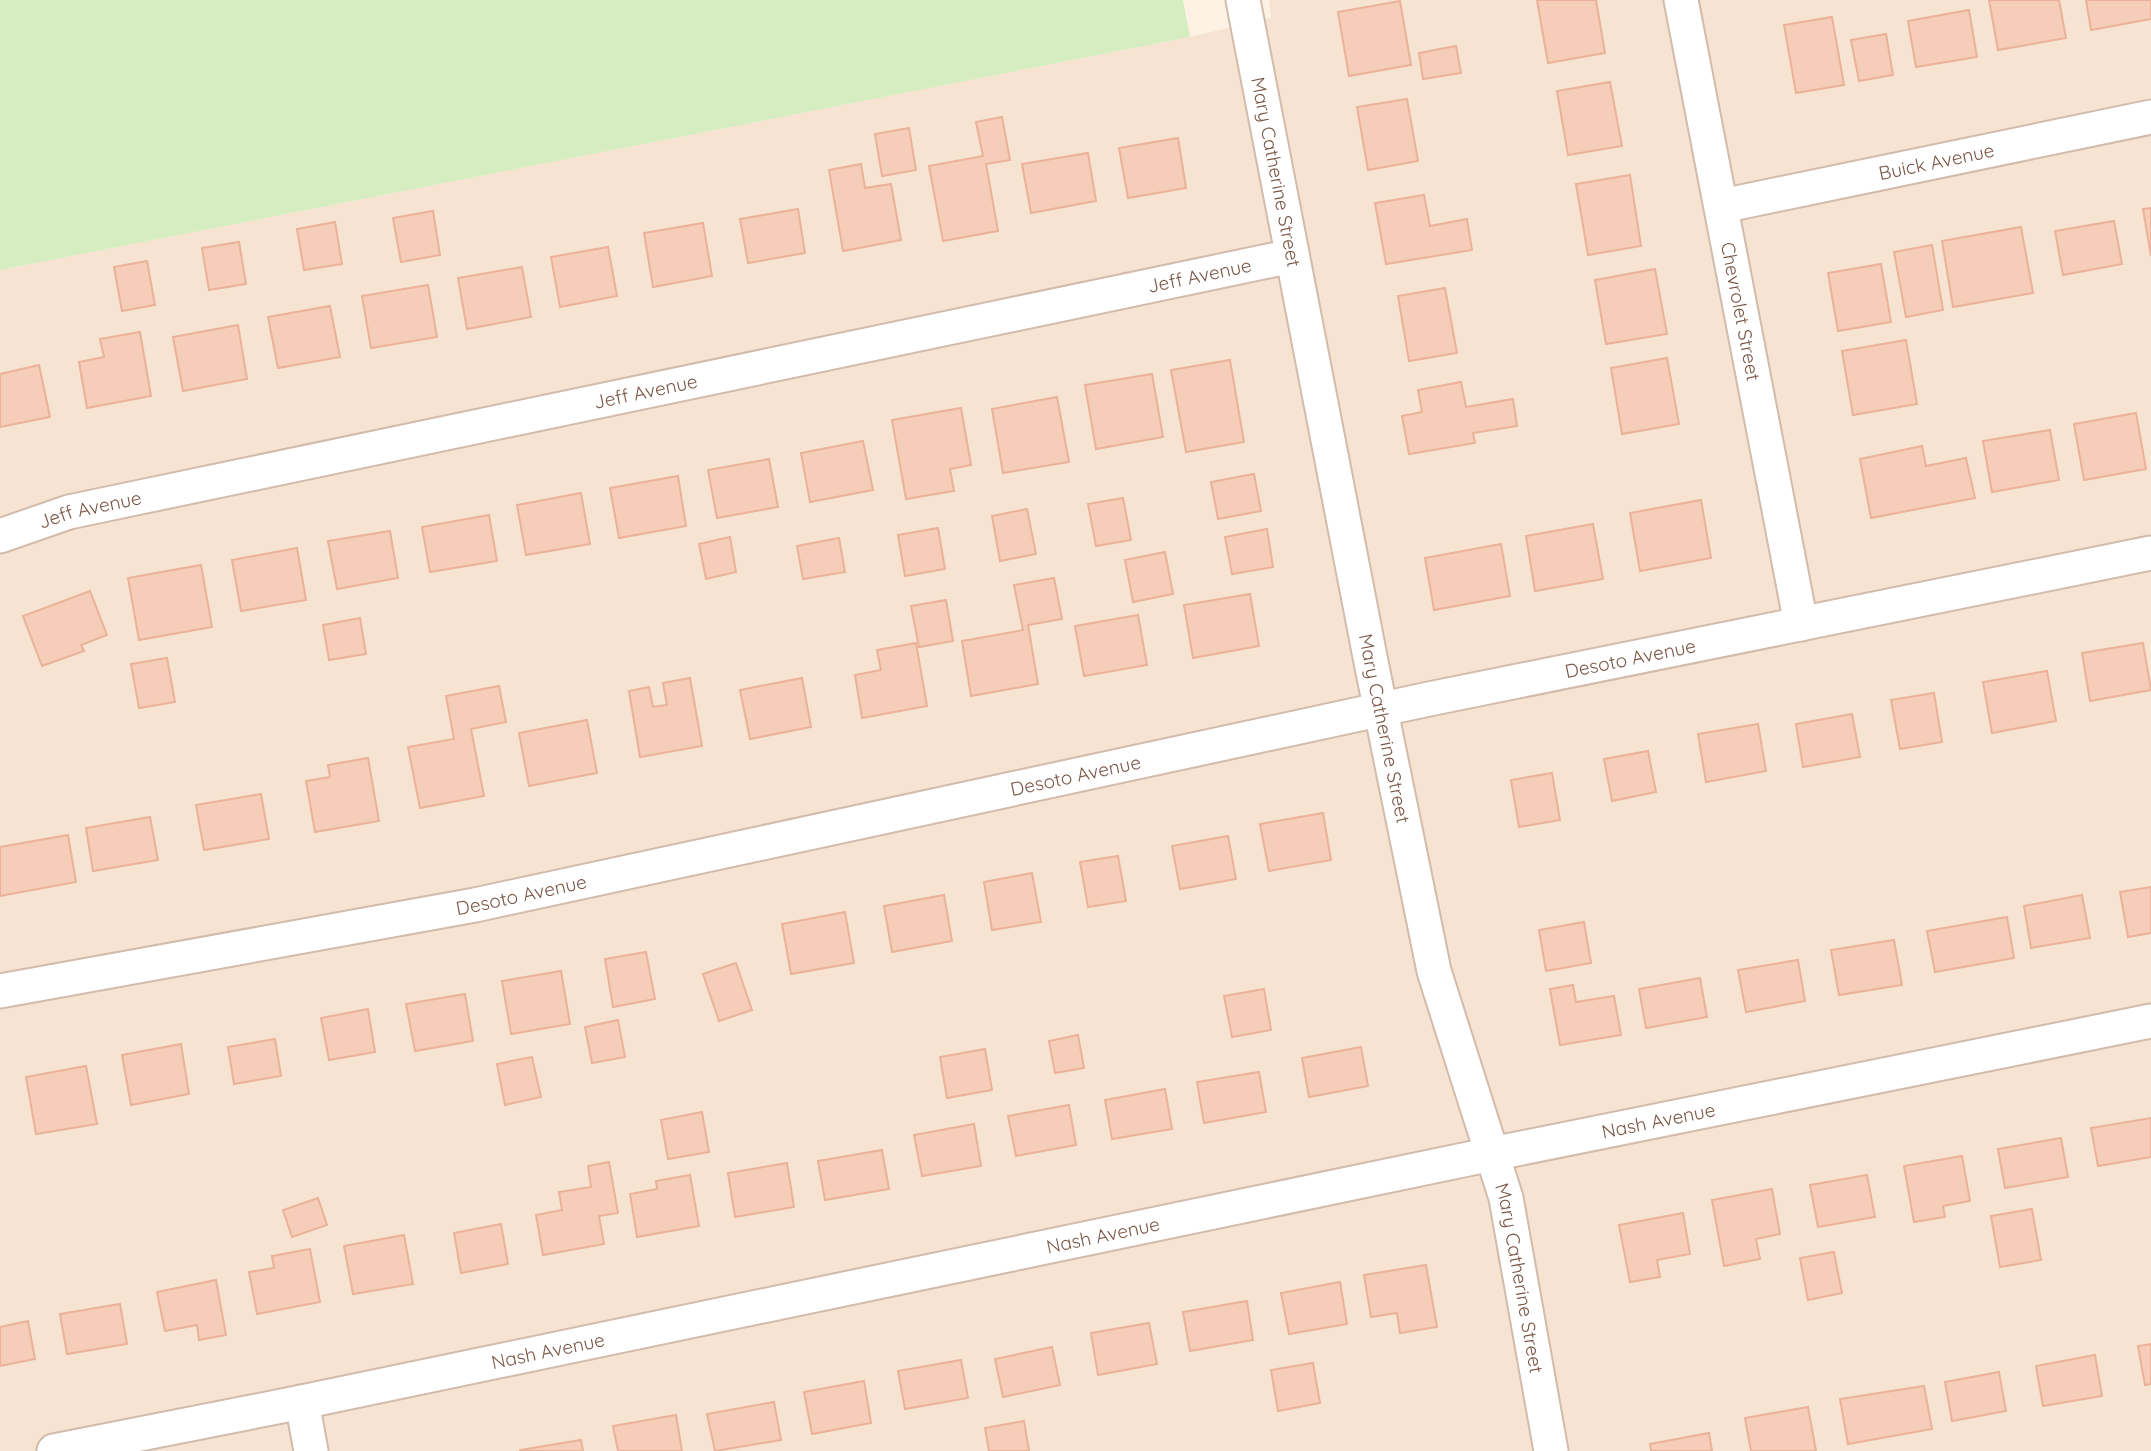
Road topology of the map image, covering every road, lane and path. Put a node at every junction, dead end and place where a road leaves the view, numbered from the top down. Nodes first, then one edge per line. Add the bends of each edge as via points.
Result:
1 (1243, 0) edge
2 (1681, 0) edge
3 (2151, 117) edge
4 (1722, 206) junction
5 (1292, 256) junction
6 (0, 536) edge
7 (2151, 553) edge
8 (1801, 624) junction
9 (1381, 710) junction
10 (0, 990) edge
11 (2151, 1021) edge
12 (1492, 1154) junction
13 (302, 1402) junction
14 (54, 1451) edge
15 (311, 1451) edge
16 (1551, 1451) edge

1 - 5 street, Mary Catherine Street
2 - 4 street, Chevrolet Street
3 - 4 street, Buick Avenue
4 - 8 street, Chevrolet Street
5 - 6 street, Jeff Avenue via 69,512
5 - 9 street, Mary Catherine Street
7 - 8 street, Desoto Avenue
8 - 9 street, Desoto Avenue
9 - 10 street, Desoto Avenue via 475,905
9 - 12 street, Mary Catherine Street via 1434,971
11 - 12 street, Nash Avenue
12 - 13 street, Nash Avenue
12 - 16 street, Mary Catherine Street via 1506,1198
13 - 14 street, Nash Avenue
13 - 15 street

